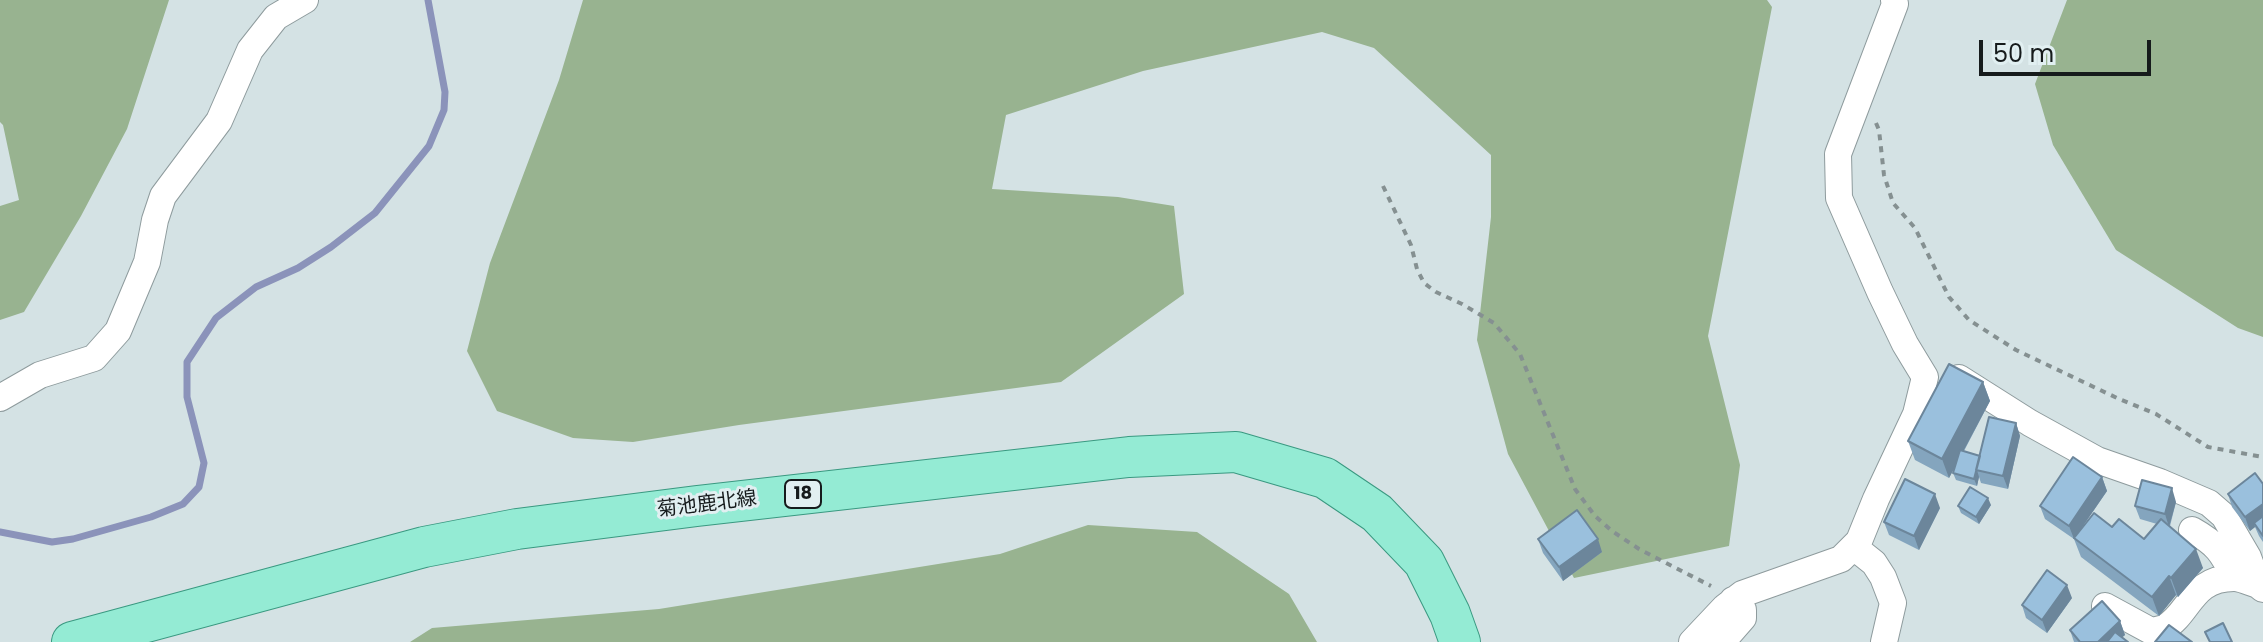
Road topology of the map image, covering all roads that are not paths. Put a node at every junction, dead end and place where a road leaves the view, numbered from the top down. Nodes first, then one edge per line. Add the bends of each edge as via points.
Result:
1 (305, 0) edge
2 (1894, 0) edge
3 (1925, 377) junction
4 (0, 398) edge
5 (2192, 530) dead end
6 (1854, 547) junction
7 (2252, 584) edge
8 (1733, 600) junction
9 (2105, 606) edge
10 (72, 642) edge
11 (1460, 642) edge
12 (1692, 642) edge
13 (1722, 642) edge
14 (1884, 642) edge

1 - 4 street via 276,17 250,50 219,121 163,196 147,262 118,331 94,358 40,375
2 - 3 street via 1838,154 1839,198
3 - 6 street via 1916,414
3 - 7 street via 1951,374 1967,381 2097,460 2209,503 2224,516 2248,557
5 - 7 street
6 - 8 street via 1841,559
6 - 14 street via 1874,563 1893,603
7 - 9 street via 2215,582 2195,592 2164,627 2151,631
8 - 12 street
8 - 13 street via 1743,618
10 - 11 main road, 菊池鹿北線 / 18 via 424,547 517,529 1129,457 1236,452 1325,478 1377,513 1424,562

